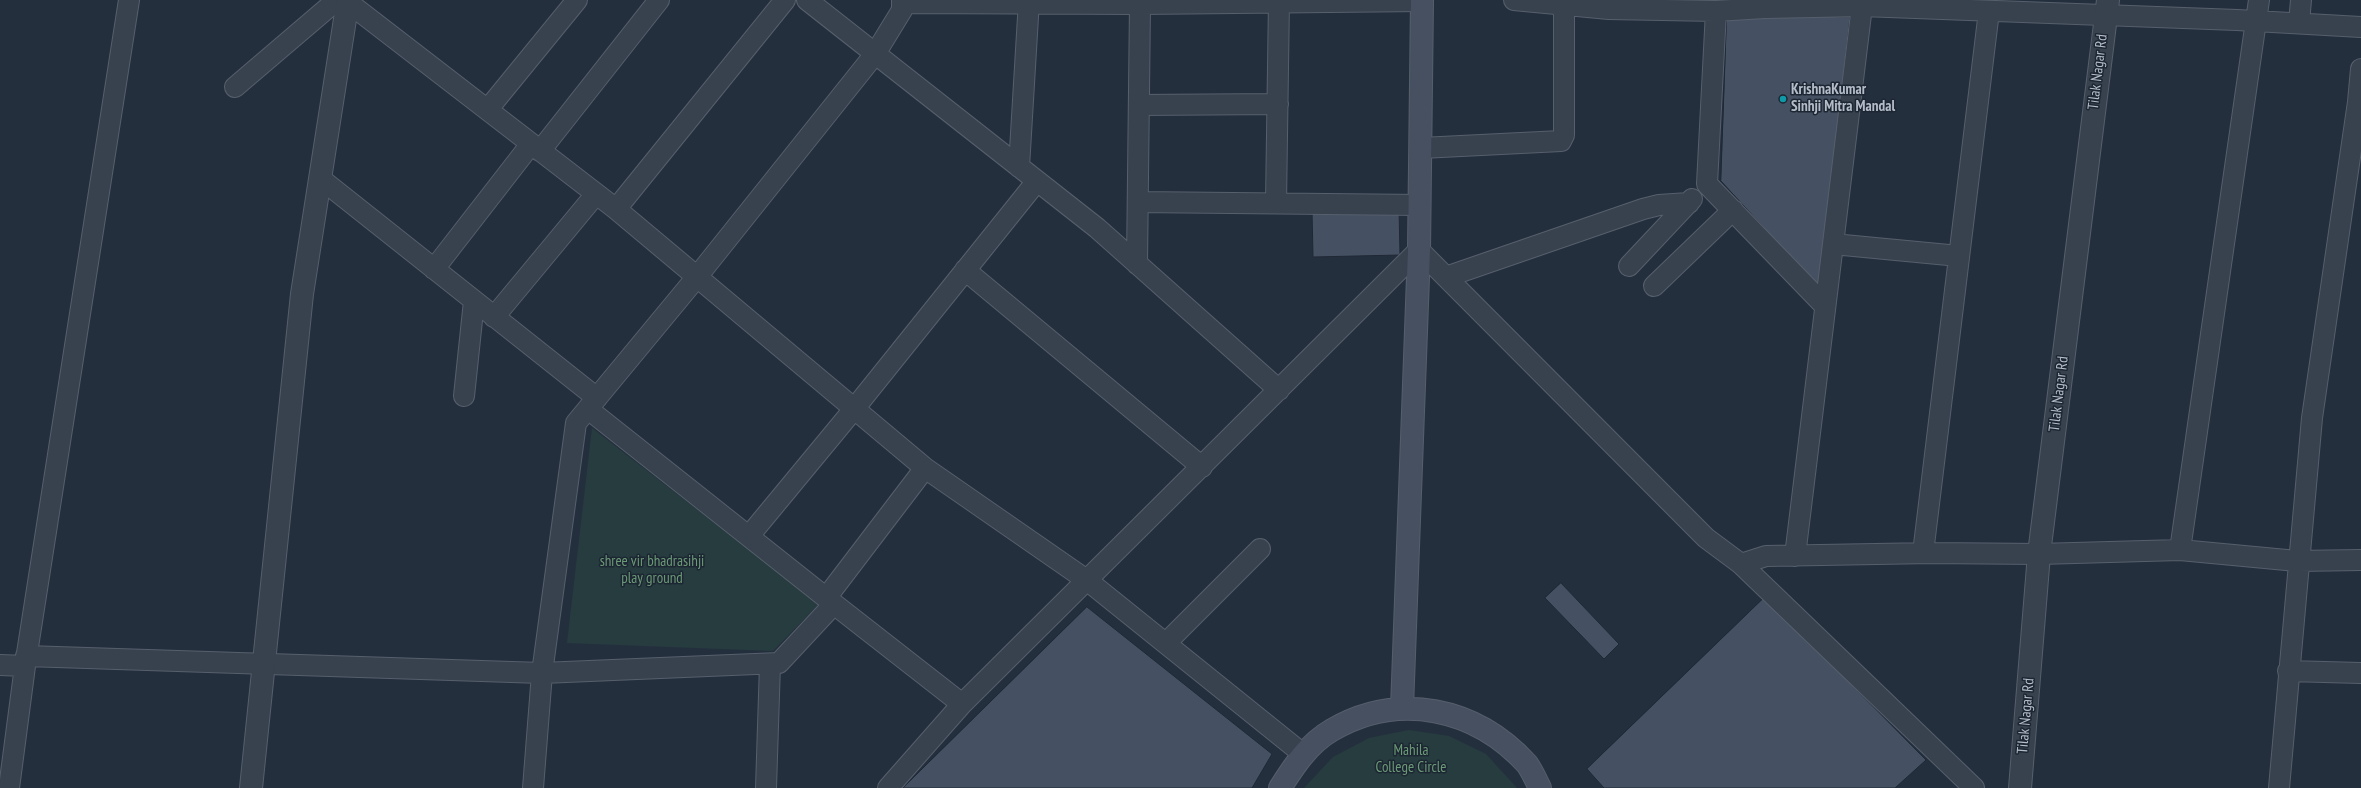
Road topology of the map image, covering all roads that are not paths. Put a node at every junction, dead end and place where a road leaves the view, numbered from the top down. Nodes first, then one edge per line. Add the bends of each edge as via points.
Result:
1 (129, 0) edge
2 (577, 0) edge
3 (659, 0) edge
4 (785, 0) edge
5 (807, 0) edge
6 (1422, 0) edge
7 (1514, 0) edge
8 (2259, 0) edge
9 (2301, 0) edge
10 (345, 1) edge
11 (1279, 1) edge
12 (902, 2) edge
13 (1029, 2) edge
14 (1140, 2) edge
15 (1764, 4) edge
16 (1564, 5) junction
17 (1862, 6) junction
18 (2107, 7) edge
19 (1716, 11) junction
20 (1989, 11) junction
21 (2256, 21) junction
22 (2299, 23) junction
23 (2361, 27) edge
24 (875, 54) junction
25 (2361, 69) edge
26 (235, 87) dead end
27 (1278, 104) junction
28 (1139, 105) junction
29 (488, 109) junction
30 (2356, 135) edge
31 (536, 147) junction
32 (1421, 148) junction
33 (1019, 167) junction
34 (2361, 173) edge
35 (321, 179) junction
36 (1037, 181) junction
37 (1707, 184) junction
38 (596, 194) junction
39 (1138, 202) junction
40 (1276, 203) junction
41 (1689, 203) junction
42 (1420, 205) junction
43 (616, 210) junction
44 (1733, 210) junction
45 (1833, 244) junction
46 (1420, 250) junction
47 (1959, 256) junction
48 (1137, 264) junction
49 (1629, 266) dead end
50 (434, 269) junction
51 (965, 270) junction
52 (1446, 277) junction
53 (696, 278) junction
54 (1654, 286) dead end
55 (474, 301) junction
56 (1826, 306) junction
57 (494, 317) junction
58 (1279, 390) junction
59 (464, 396) dead end
60 (592, 404) junction
61 (854, 409) junction
62 (1202, 467) junction
63 (925, 468) junction
64 (749, 536) junction
65 (1260, 549) dead end
66 (2180, 550) junction
67 (1923, 553) junction
68 (2039, 554) junction
69 (1795, 556) junction
70 (2361, 560) edge
71 (2297, 561) junction
72 (1741, 564) junction
73 (1088, 581) junction
74 (830, 601) junction
75 (1166, 643) junction
76 (25, 661) junction
77 (264, 663) junction
78 (770, 664) junction
79 (0, 665) edge
80 (2288, 671) junction
81 (542, 673) junction
82 (2361, 673) edge
83 (962, 704) junction
84 (1402, 708) junction
85 (1302, 754) junction
86 (9, 788) edge
87 (251, 788) edge
88 (533, 788) edge
89 (766, 788) edge
90 (888, 788) edge
91 (1280, 788) edge
92 (1540, 788) edge
93 (1974, 788) edge
94 (2020, 788) edge
95 (2279, 788) edge

1 - 76 street
2 - 29 street
3 - 31 street
4 - 43 street
5 - 24 street
6 - 11 street
6 - 32 main road
7 - 16 street
8 - 21 street
9 - 22 street
10 - 26 street
10 - 29 street
10 - 35 street
11 - 14 street
11 - 27 street
12 - 13 street
12 - 24 street via 902,10
13 - 14 street
13 - 33 street
14 - 28 street
15 - 17 street
15 - 19 street
16 - 19 street via 1609,9
16 - 32 street via 1564,135 1561,141
17 - 20 street
17 - 45 street
18 - 20 street
18 - 21 street
18 - 68 street, Tilak Nagar Rd
19 - 37 street
20 - 47 street
21 - 22 street
21 - 66 street
22 - 23 street
24 - 33 street
24 - 53 street
25 - 30 street
27 - 28 street
27 - 40 street
28 - 39 street
29 - 31 street
30 - 34 street
30 - 71 street via 2312,418
31 - 38 street
31 - 50 street
32 - 42 main road
33 - 36 street
35 - 50 street
35 - 77 street via 302,294
36 - 48 street
36 - 51 street
37 - 41 street
37 - 44 street
38 - 43 street
38 - 57 street
39 - 40 street
39 - 48 street
40 - 42 street
41 - 49 street
41 - 52 street via 1643,209
42 - 46 main road
43 - 53 street
44 - 54 street
44 - 56 street
45 - 47 street
45 - 56 street
46 - 52 street
46 - 58 street
46 - 84 main road
47 - 67 street
48 - 58 street
50 - 55 street
51 - 61 street
51 - 62 street
52 - 72 street via 1706,538
53 - 60 street
53 - 61 street
55 - 57 street
55 - 59 street
56 - 69 street
57 - 60 street
58 - 62 street
60 - 64 street
60 - 81 street via 576,423
61 - 63 street
61 - 64 street
62 - 73 street
63 - 73 street
63 - 74 street
64 - 74 street
65 - 75 street
66 - 68 street
66 - 71 street
67 - 68 street
67 - 69 street
68 - 94 street, Tilak Nagar Rd
69 - 72 street via 1766,556
70 - 71 street
71 - 80 street
72 - 93 street
73 - 75 street
73 - 83 street
74 - 78 street via 779,663
74 - 83 street
75 - 85 street
76 - 77 street
76 - 79 street
76 - 86 street
77 - 81 street
77 - 87 street
78 - 81 street
78 - 89 street
80 - 82 street
80 - 95 street
81 - 88 street
83 - 90 street
84 - 85 main road via 1365,715 1331,730
84 - 92 main road via 1449,713 1493,732 1528,765
85 - 91 main road

